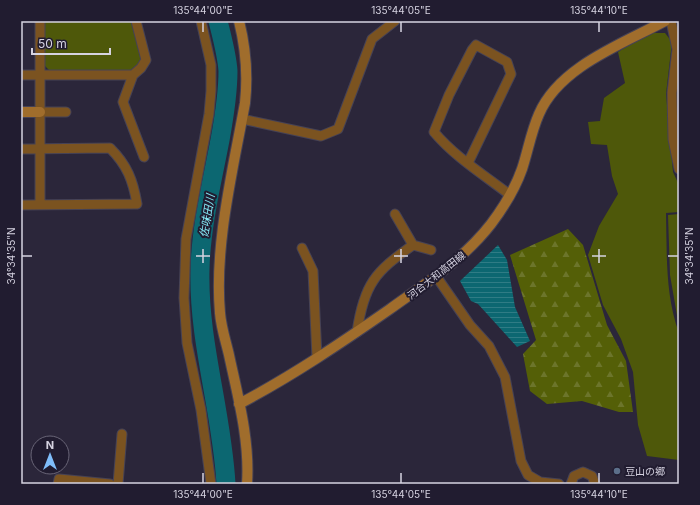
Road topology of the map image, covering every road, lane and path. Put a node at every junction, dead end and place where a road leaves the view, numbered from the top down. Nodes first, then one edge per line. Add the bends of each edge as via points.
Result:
1 (40, 21) edge
2 (136, 21) edge
3 (201, 21) edge
4 (239, 21) edge
5 (395, 21) edge
6 (665, 21) edge
7 (671, 21) edge
8 (21, 75) edge
9 (40, 75) junction
10 (134, 75) junction
11 (21, 112) edge
12 (40, 112) junction
13 (66, 112) dead end
14 (242, 119) junction
15 (21, 149) edge
16 (40, 149) junction
17 (144, 157) dead end
18 (468, 163) junction
19 (679, 169) edge
20 (510, 195) junction
21 (21, 205) edge
22 (40, 205) junction
23 (395, 214) dead end
24 (413, 245) junction
25 (302, 248) dead end
26 (431, 250) dead end
27 (436, 276) junction
28 (357, 332) junction
29 (317, 358) junction
30 (239, 404) junction
31 (122, 434) dead end
32 (58, 484) edge
33 (110, 484) edge
34 (118, 484) edge
35 (211, 484) edge
36 (247, 484) edge
37 (559, 484) edge
38 (571, 484) edge
39 (595, 484) edge

1 - 9 street
2 - 10 street via 146,60
3 - 35 street via 211,65 211,91 186,239 184,298 187,344 201,410
4 - 14 main road via 247,64
5 - 14 street via 372,39 338,129 321,136
6 - 20 main road, 河合大和高田線 via 590,61 566,77 539,113 521,170
7 - 19 street via 677,49 672,93 673,139
8 - 9 street
9 - 10 street
9 - 12 street
10 - 17 street via 124,102
11 - 12 main road
12 - 13 street
12 - 16 street
14 - 30 main road via 221,246 219,276 220,315
15 - 16 street
16 - 22 street
16 - 22 street via 110,148 121,160 134,182 138,204
18 - 18 street via 511,74 507,62 476,45 449,95 434,132 446,146
18 - 20 street
20 - 27 main road, 河合大和高田線 via 473,244
21 - 22 street
23 - 24 street
24 - 26 street
24 - 28 street via 388,262 370,283 360,310
25 - 29 street via 313,271
27 - 28 main road, 河合大和高田線
27 - 37 street via 470,325 490,346 505,377 521,461 528,475 540,482
28 - 29 main road, 河合大和高田線
29 - 30 main road, 河合大和高田線
30 - 36 main road via 247,456
31 - 34 street
32 - 33 street via 59,479
38 - 39 street via 574,476 583,472 592,476

